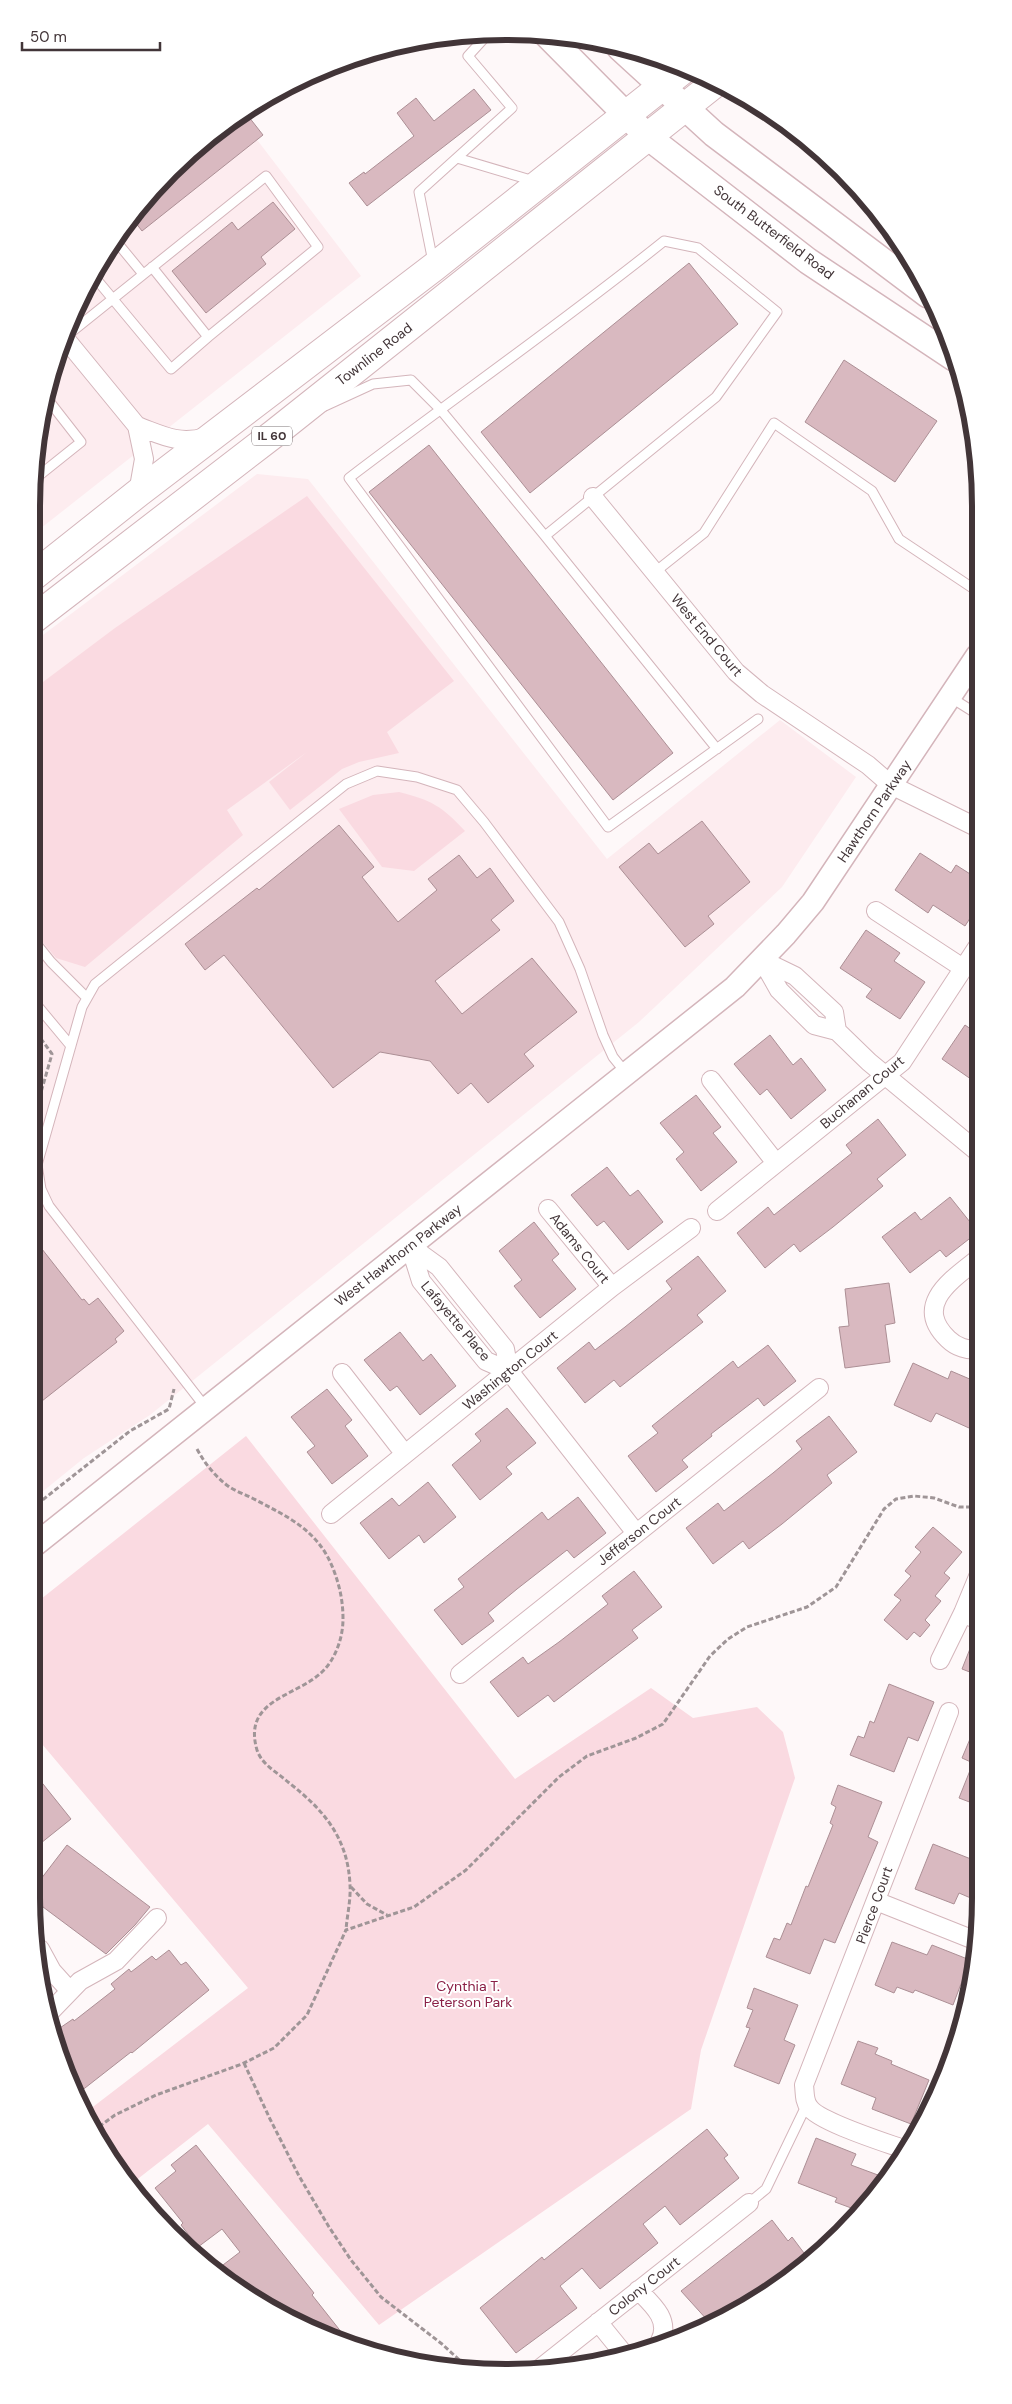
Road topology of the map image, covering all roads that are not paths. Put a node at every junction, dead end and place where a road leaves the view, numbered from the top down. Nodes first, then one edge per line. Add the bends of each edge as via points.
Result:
1 (482, 41) edge
2 (555, 43) edge
3 (630, 57) edge
4 (679, 73) edge
5 (662, 86) junction
6 (710, 87) edge
7 (685, 108) junction
8 (626, 114) junction
9 (648, 137) junction
10 (457, 158) junction
11 (540, 182) junction
12 (120, 246) edge
13 (152, 267) junction
14 (434, 267) junction
15 (143, 274) junction
16 (98, 281) edge
17 (917, 287) edge
18 (113, 299) junction
19 (74, 330) edge
20 (208, 337) junction
21 (69, 344) edge
22 (946, 353) edge
23 (52, 404) edge
24 (440, 409) junction
25 (303, 411) junction
26 (137, 426) junction
27 (214, 435) junction
28 (41, 474) edge
29 (138, 493) junction
30 (593, 497) junction
31 (545, 536) junction
32 (40, 571) edge
33 (655, 572) junction
34 (972, 588) edge
35 (40, 614) edge
36 (972, 664) edge
37 (950, 697) junction
38 (972, 711) edge
39 (758, 719) dead end
40 (717, 749) junction
41 (891, 785) junction
42 (972, 825) edge
43 (876, 911) dead end
44 (40, 948) edge
45 (972, 955) edge
46 (762, 960) junction
47 (963, 968) junction
48 (87, 998) junction
49 (40, 1009) edge
50 (71, 1046) junction
51 (627, 1074) junction
52 (885, 1075) junction
53 (711, 1080) dead end
54 (972, 1147) edge
55 (40, 1154) edge
56 (776, 1163) junction
57 (40, 1183) edge
58 (548, 1209) dead end
59 (717, 1211) dead end
60 (691, 1228) dead end
61 (410, 1246) junction
62 (972, 1264) edge
63 (612, 1287) junction
64 (972, 1349) edge
65 (509, 1371) junction
66 (342, 1373) dead end
67 (819, 1388) dead end
68 (206, 1408) junction
69 (404, 1453) junction
70 (331, 1514) dead end
71 (636, 1533) junction
72 (40, 1541) edge
73 (972, 1592) edge
74 (963, 1614) junction
75 (972, 1618) edge
76 (940, 1660) dead end
77 (460, 1674) dead end
78 (949, 1712) dead end
79 (876, 1900) junction
80 (157, 1918) dead end
81 (970, 1938) edge
82 (44, 1956) edge
83 (70, 1991) junction
84 (54, 2008) edge
85 (806, 2101) junction
86 (899, 2147) edge
87 (750, 2203) joint
88 (638, 2290) junction
89 (598, 2322) junction
90 (662, 2337) edge
91 (620, 2350) edge
92 (548, 2362) edge

1 - 10 lane via 468,56 512,108
2 - 8 main road, South Butterfield Road
3 - 5 main road
4 - 5 main road, IL 60
5 - 7 main road
5 - 8 main road, IL 60
6 - 7 main road, Townline Road / IL 60
7 - 9 main road, Townline Road / IL 60
7 - 17 main road via 714,134
8 - 9 main road, South Butterfield Road
8 - 11 main road, IL 60
9 - 22 main road, South Butterfield Road via 808,261
9 - 25 main road, Townline Road / IL 60
10 - 11 lane
10 - 14 lane via 419,192
11 - 14 main road, IL 60
12 - 15 lane
13 - 15 lane
13 - 20 lane
13 - 20 lane via 266,176 318,247
14 - 27 main road, IL 60
15 - 18 lane
16 - 18 lane
18 - 19 lane
18 - 20 lane via 171,369
21 - 26 street
23 - 28 lane via 81,442
24 - 25 lane via 412,380 372,384 330,405
24 - 30 lane via 526,349 664,241 698,248 777,312 716,397
24 - 31 lane
24 - 40 lane via 349,478 608,827
25 - 35 main road, Townline Road / IL 60
26 - 27 street via 176,441 190,442
26 - 29 street via 144,459
27 - 29 main road, IL 60
29 - 32 main road, IL 60
30 - 31 lane
30 - 33 street, West End Court
31 - 40 lane
33 - 34 lane via 704,533 774,422 872,491 899,539
33 - 41 street, West End Court via 736,672 762,694 868,765
36 - 37 street, Hawthorn Parkway
37 - 38 lane
37 - 41 street, Hawthorn Parkway
39 - 40 lane
41 - 42 street, West End Court
41 - 46 street, Hawthorn Parkway via 812,902
43 - 47 street
44 - 48 lane
45 - 47 street, Buchanan Court
46 - 51 street, West Hawthorn Parkway via 735,987
46 - 52 street via 795,976 834,1012 837,1031
47 - 52 street, Buchanan Court via 902,1062
48 - 50 lane
48 - 51 lane via 95,984 346,784 377,771 416,777 457,790 484,822 559,922 613,1057
49 - 50 lane
50 - 55 lane
51 - 61 street, West Hawthorn Parkway
52 - 54 street
52 - 56 street, Buchanan Court
53 - 56 street
56 - 59 street, Buchanan Court
57 - 68 lane via 48,1206
58 - 63 street, Adams Court
60 - 63 street, Washington Court
61 - 65 street, Lafayette Place via 439,1267 505,1349
61 - 68 street, West Hawthorn Parkway
62 - 64 street via 945,1285 934,1308 935,1322 951,1342 961,1348
63 - 65 street, Washington Court
65 - 69 street, Washington Court
65 - 71 street, Lafayette Place
66 - 69 street
67 - 71 street, Jefferson Court
68 - 72 street, West Hawthorn Parkway
69 - 70 street, Washington Court
71 - 77 street, Jefferson Court
73 - 74 street
74 - 75 street
74 - 76 street
78 - 79 street, Pierce Court
79 - 81 street
79 - 85 street, Pierce Court via 804,2085
80 - 83 street via 116,1961 80,1981
82 - 83 street
83 - 84 street
85 - 86 street via 813,2112
85 - 87 lane via 766,2189
87 - 88 street, Colony Court
88 - 89 street, Colony Court
88 - 90 street via 662,2318
89 - 91 street
89 - 92 street, Colony Court

